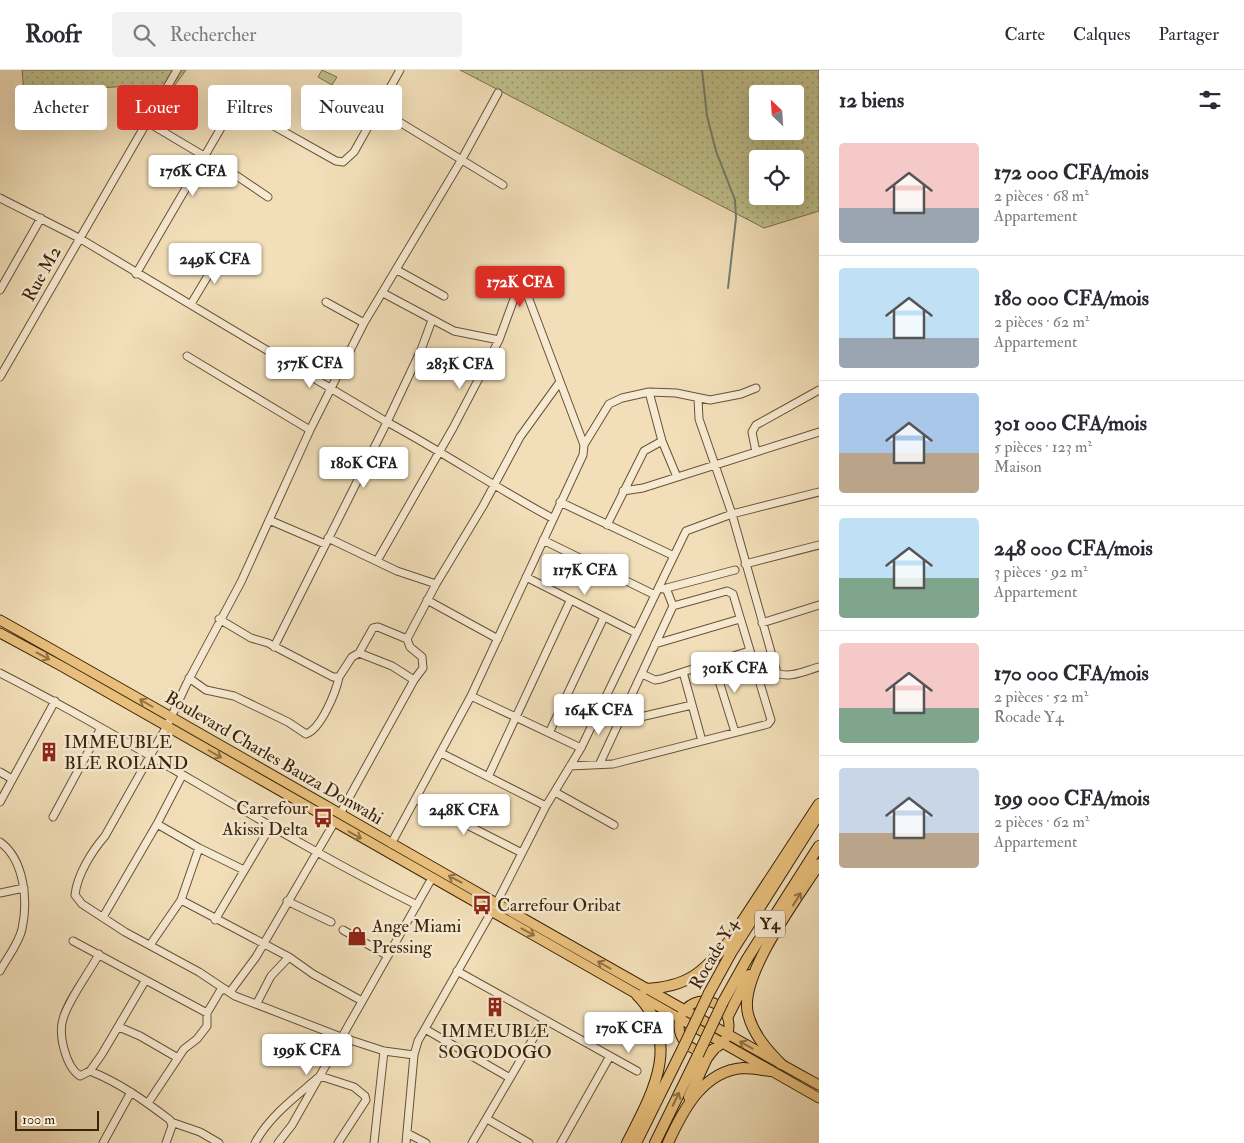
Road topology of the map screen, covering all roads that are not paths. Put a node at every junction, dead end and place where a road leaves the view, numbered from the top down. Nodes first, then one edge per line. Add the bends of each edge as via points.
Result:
1 (177, 70) edge
2 (400, 70) edge
3 (168, 85) edge
4 (392, 85) edge
5 (498, 93) dead end
6 (402, 123) edge
7 (141, 130) edge
8 (159, 130) edge
9 (366, 130) edge
10 (204, 157) junction
11 (462, 159) junction
12 (503, 185) dead end
13 (268, 197) dead end
14 (0, 198) edge
15 (41, 218) junction
16 (79, 238) junction
17 (221, 254) dead end
18 (396, 270) junction
19 (136, 274) junction
20 (485, 279) dead end
21 (518, 288) junction
22 (0, 290) edge
23 (383, 293) junction
24 (444, 296) dead end
25 (326, 302) dead end
26 (191, 304) junction
27 (432, 320) junction
28 (364, 323) junction
29 (498, 340) junction
30 (187, 356) dead end
31 (0, 377) edge
32 (559, 383) junction
33 (756, 388) dead end
34 (332, 390) junction
35 (819, 390) edge
36 (648, 392) junction
37 (698, 398) junction
38 (387, 422) junction
39 (310, 430) junction
40 (819, 432) edge
41 (662, 441) junction
42 (584, 444) junction
43 (440, 450) junction
44 (756, 452) junction
45 (715, 465) junction
46 (676, 477) junction
47 (494, 486) junction
48 (623, 491) junction
49 (819, 492) edge
50 (560, 502) junction
51 (732, 514) junction
52 (552, 518) junction
53 (269, 520) junction
54 (607, 525) junction
55 (543, 540) junction
56 (327, 541) junction
57 (819, 545) edge
58 (674, 556) junction
59 (377, 561) junction
60 (745, 564) junction
61 (735, 570) dead end
62 (526, 577) junction
63 (436, 584) junction
64 (666, 588) junction
65 (656, 592) junction
66 (427, 600) junction
67 (570, 601) junction
68 (819, 605) edge
69 (673, 606) junction
70 (604, 617) junction
71 (219, 619) junction
72 (740, 619) junction
73 (0, 620) edge
74 (762, 623) junction
75 (0, 633) edge
76 (636, 633) junction
77 (407, 639) junction
78 (498, 639) junction
79 (655, 644) junction
80 (274, 647) junction
81 (749, 651) junction
82 (359, 653) junction
83 (713, 662) junction
84 (819, 667) edge
85 (683, 672) junction
86 (0, 673) edge
87 (642, 674) junction
88 (339, 677) junction
89 (189, 678) junction
90 (414, 680) junction
91 (471, 696) junction
92 (55, 701) junction
93 (692, 705) junction
94 (515, 718) junction
95 (169, 722) junction
96 (619, 722) junction
97 (100, 728) junction
98 (735, 732) junction
99 (549, 733) junction
100 (702, 741) junction
101 (581, 748) junction
102 (441, 753) junction
103 (150, 758) junction
104 (600, 763) junction
105 (570, 766) junction
106 (0, 772) edge
107 (182, 776) junction
108 (488, 777) junction
109 (12, 779) junction
110 (555, 792) junction
111 (416, 799) junction
112 (0, 802) edge
113 (819, 804) edge
114 (546, 806) junction
115 (340, 814) junction
116 (819, 814) edge
117 (53, 817) dead end
118 (334, 823) junction
119 (158, 824) junction
120 (614, 825) dead end
121 (270, 827) junction
122 (0, 842) edge
123 (391, 844) junction
124 (819, 846) edge
125 (199, 848) junction
126 (316, 851) junction
127 (522, 853) junction
128 (819, 864) edge
129 (244, 870) junction
130 (432, 878) junction
131 (24, 888) junction
132 (0, 893) edge
133 (181, 900) junction
134 (287, 901) junction
135 (498, 902) junction
136 (416, 905) junction
137 (491, 911) junction
138 (103, 917) junction
139 (215, 920) junction
140 (331, 922) dead end
141 (343, 930) dead end
142 (730, 940) junction
143 (73, 941) dead end
144 (262, 943) junction
145 (150, 945) junction
146 (766, 948) junction
147 (99, 954) junction
148 (388, 956) junction
149 (289, 957) junction
150 (0, 970) edge
151 (457, 971) junction
152 (145, 981) junction
153 (227, 990) junction
154 (641, 992) junction
155 (701, 1000) junction
156 (362, 1001) junction
157 (257, 1003) junction
158 (207, 1013) junction
159 (682, 1015) junction
160 (728, 1016) junction
161 (544, 1020) junction
162 (119, 1027) junction
163 (425, 1029) junction
164 (341, 1037) junction
165 (726, 1038) junction
166 (683, 1043) junction
167 (714, 1049) junction
168 (384, 1050) junction
169 (414, 1055) junction
170 (610, 1056) junction
171 (178, 1058) junction
172 (781, 1064) junction
173 (90, 1071) junction
174 (637, 1071) dead end
175 (770, 1071) junction
176 (320, 1076) junction
177 (510, 1078) junction
178 (819, 1085) edge
179 (131, 1092) junction
180 (819, 1098) edge
181 (148, 1103) junction
182 (645, 1108) junction
183 (680, 1117) junction
184 (486, 1119) junction
185 (171, 1122) junction
186 (407, 1133) junction
187 (103, 1143) edge
188 (166, 1143) edge
189 (219, 1143) edge
190 (255, 1143) edge
191 (278, 1143) edge
192 (338, 1143) edge
193 (374, 1143) edge
194 (406, 1143) edge
195 (426, 1143) edge
196 (472, 1143) edge
197 (529, 1143) edge
198 (561, 1143) edge
199 (627, 1143) edge
200 (636, 1143) edge
201 (655, 1143) edge
202 (668, 1143) edge

1 - 3 street, Rue M2
2 - 4 street
5 - 11 street
6 - 11 street
7 - 16 street, Rue M2
8 - 10 street
9 - 10 street via 354,152 344,162 336,162 236,107
10 - 13 street
10 - 19 street
11 - 12 street
11 - 18 street
14 - 15 street
15 - 16 street
15 - 22 street
16 - 19 street
16 - 31 street, Rue M2
17 - 26 street
18 - 23 street
18 - 24 street
19 - 26 street
20 - 21 street
21 - 29 street
21 - 32 street via 527,294
23 - 27 street
23 - 28 street
25 - 28 street
26 - 34 street
27 - 29 street via 467,336
27 - 38 street
28 - 34 street
29 - 43 street
30 - 39 street
32 - 42 street
32 - 47 street via 520,437
33 - 37 street via 717,399
34 - 38 street
34 - 39 street
35 - 44 street via 756,425 752,432
36 - 37 street
36 - 41 street
36 - 42 street via 609,404
37 - 45 street via 699,419
38 - 43 street
38 - 56 street
39 - 53 street
40 - 44 street
41 - 46 street
41 - 48 street via 644,451
42 - 50 street via 583,455
43 - 47 street
43 - 59 street
44 - 45 street
45 - 46 street
45 - 51 street
46 - 48 street
47 - 52 street
47 - 63 street
48 - 54 street
49 - 51 street
50 - 52 street
50 - 54 street
51 - 58 street via 686,531
51 - 60 street
52 - 55 street
53 - 56 street
53 - 71 street via 241,582
54 - 58 street
55 - 62 street
55 - 65 street
56 - 59 street
56 - 80 street
57 - 60 street
58 - 65 street
59 - 63 street
60 - 74 street
61 - 64 street
62 - 67 street
62 - 78 street
63 - 66 street
64 - 65 street
64 - 69 street
65 - 76 street
66 - 77 street
66 - 78 street
67 - 70 street
67 - 94 street
68 - 74 street
69 - 72 street via 727,592 733,594
69 - 79 street
70 - 76 street
70 - 99 street
71 - 80 street
71 - 89 street
72 - 79 street
72 - 81 street
95 -> 73 main road, Boulevard Charles Bauza Donwahi
74 - 84 street via 777,673 794,674
75 -> 95 main road, Boulevard Charles Bauza Donwahi
76 - 101 street
77 - 82 street via 373,628
77 - 90 street via 423,662 423,668
78 - 91 street
79 - 87 street
80 - 88 street via 333,677
81 - 83 street
81 - 98 street via 770,720 768,724
82 - 88 street via 352,657
82 - 90 street via 392,666
83 - 85 street
83 - 98 street
85 - 87 street via 655,680
85 - 93 street
86 - 92 street
87 - 96 street
88 - 89 street via 324,713 306,734 234,696 206,690
89 - 95 street
90 - 115 street
91 - 94 street
91 - 102 street
92 - 97 street
92 - 109 street
93 - 96 street
93 - 100 street
94 - 99 street
94 - 108 street
95 - 103 street
95 - 115 main road, Boulevard Charles Bauza Donwahi
95 -> 118 main road, Boulevard Charles Bauza Donwahi
96 - 104 street
97 - 103 street
97 - 117 street
98 - 100 street
99 - 101 street
100 - 104 street via 613,764
101 - 105 street
102 - 108 street
102 - 111 street
103 - 107 street
103 - 138 street via 95,848 76,886 77,899
104 - 105 street
105 - 110 street
106 - 109 street
107 - 119 street
107 - 121 street
108 - 114 street
109 - 112 street
110 - 114 street
110 - 120 street
111 - 123 street
111 - 127 street
113 - 142 highway
114 - 127 street
115 - 123 main road, Boulevard Charles Bauza Donwahi
116 - 166 highway, Rocade Y4 / Y4, bridge via 731,953
118 - 126 street
118 -> 130 main road, Boulevard Charles Bauza Donwahi
119 - 125 street
119 - 138 street
121 - 126 street
121 - 129 street
122 - 131 street via 13,857
135 -> 123 main road, Boulevard Charles Bauza Donwahi
201 -> 124 highway, Rocade Y4 / Y4, bridge via 723,1002
125 - 129 street
125 - 133 street
126 - 134 street
126 - 136 street
127 - 135 street
146 -> 128 highway
129 - 139 street
130 - 136 street
130 - 137 main road, Boulevard Charles Bauza Donwahi
131 - 132 street
131 - 150 street via 22,930
133 - 139 street
133 - 145 street
134 - 140 street
134 - 144 street
135 - 137 street
154 -> 135 main road, Boulevard Charles Bauza Donwahi
136 - 148 street
137 - 151 street
137 -> 154 main road, Boulevard Charles Bauza Donwahi
138 - 145 street
139 - 144 street
141 - 148 street
142 - 154 highway via 709,965 692,978 678,985
142 - 155 highway
143 - 147 street
144 - 149 street
144 - 153 street via 256,957
145 - 153 street
146 - 160 highway via 750,971
146 - 172 highway via 747,996 747,1012 760,1040
147 - 152 street
147 - 173 street via 62,1022 64,1048 74,1072 80,1076
148 - 156 street
149 - 156 street
149 - 157 street via 275,971
151 - 161 street
151 - 163 street
152 - 158 street
152 - 162 street
153 - 157 street
153 - 158 street via 220,991
154 - 159 main road, Boulevard Charles Bauza Donwahi
154 - 182 highway via 654,1017 662,1054
155 - 159 main road via 694,1002
155 - 160 main road via 717,1004
156 - 164 street
157 - 164 street
158 - 171 street via 207,1026
159 - 165 main road, Boulevard Charles Bauza Donwahi
159 - 166 main road via 679,1025
160 - 165 main road
161 - 170 street
161 - 177 street
162 - 171 street
162 - 173 street
163 - 169 street
163 - 177 street
164 - 168 street
164 - 176 street
165 - 167 main road
172 -> 165 main road, Boulevard Charles Bauza Donwahi
165 - 175 main road, Boulevard Charles Bauza Donwahi
166 - 167 main road via 700,1051
166 - 182 highway
166 - 200 highway, Rocade Y4 / Y4
167 - 183 highway
168 - 169 street
168 - 193 street
169 - 186 street
170 - 174 street
170 - 198 street
171 - 181 street
172 - 178 main road, Boulevard Charles Bauza Donwahi
173 - 179 street
175 - 180 main road, Boulevard Charles Bauza Donwahi
175 - 183 highway via 745,1068 721,1074 708,1081
176 - 190 street via 283,1108
176 - 191 street
176 - 192 street via 354,1088 365,1096 366,1100
177 - 184 street
179 - 181 street
179 - 187 street
181 - 185 street
182 - 199 highway
183 - 202 highway
184 - 196 street
184 - 197 street
185 - 188 street
185 - 189 street
186 - 194 street
186 - 195 street

